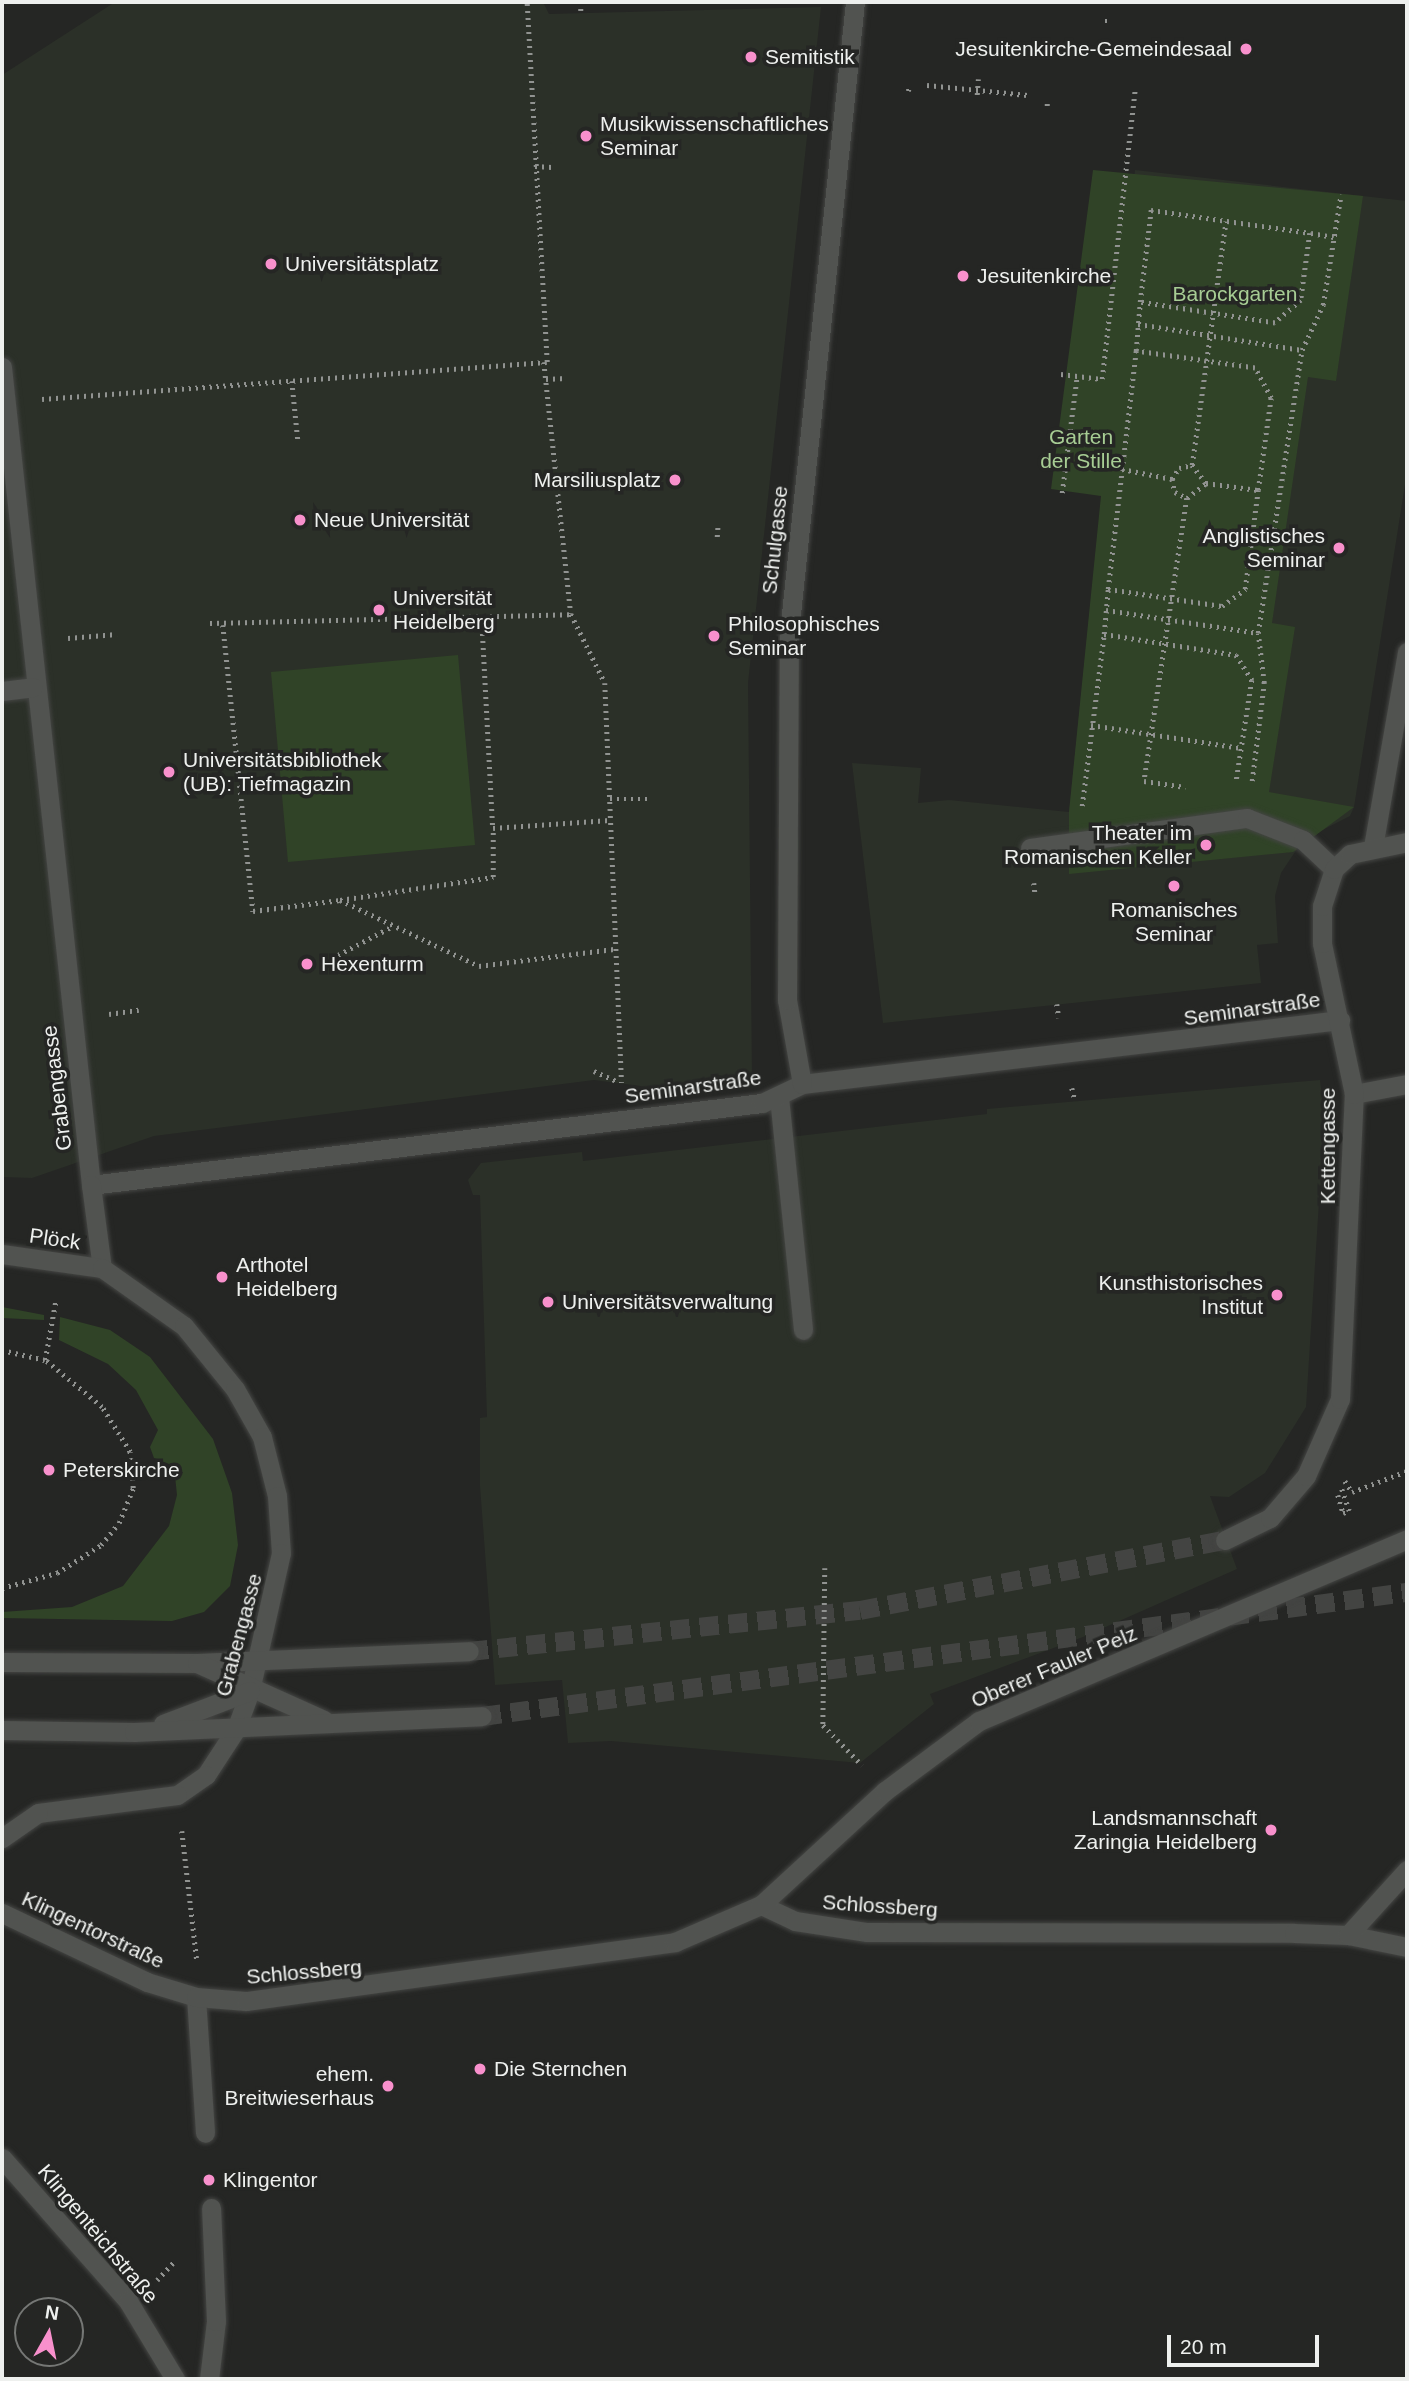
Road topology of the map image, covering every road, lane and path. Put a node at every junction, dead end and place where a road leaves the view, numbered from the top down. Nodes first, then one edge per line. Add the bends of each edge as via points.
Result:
1 (527, 2) edge
2 (581, 2) edge
3 (855, 2) edge
4 (581, 13) dead end
5 (978, 79) dead end
6 (927, 85) dead end
7 (1135, 91) dead end
8 (977, 92) junction
9 (1028, 95) dead end
10 (535, 166) junction
11 (552, 167) dead end
12 (1341, 194) dead end
13 (1226, 221) junction
14 (1310, 233) junction
15 (1334, 237) junction
16 (1140, 302) junction
17 (1212, 313) junction
18 (1138, 324) junction
19 (1209, 335) junction
20 (1302, 350) junction
21 (1136, 351) junction
22 (1206, 361) junction
23 (544, 362) junction
24 (2, 367) edge
25 (1061, 374) dead end
26 (1077, 376) junction
27 (566, 378) dead end
28 (546, 379) junction
29 (292, 381) junction
30 (5, 401) junction
31 (298, 440) dead end
32 (1192, 465) junction
33 (1122, 469) junction
34 (1172, 479) junction
35 (1206, 483) junction
36 (1258, 490) junction
37 (1062, 493) dead end
38 (1187, 498) junction
39 (718, 524) dead end
40 (717, 537) dead end
41 (1108, 589) junction
42 (1171, 598) junction
43 (1106, 610) junction
44 (571, 614) junction
45 (482, 620) junction
46 (1168, 620) junction
47 (210, 623) dead end
48 (223, 625) junction
49 (1258, 633) junction
50 (117, 634) dead end
51 (1104, 634) junction
52 (29, 642) junction
53 (1164, 644) junction
54 (1407, 652) edge
55 (33, 687) junction
56 (2, 691) edge
57 (1091, 725) junction
58 (1151, 734) junction
59 (1241, 748) junction
60 (1195, 788) dead end
61 (1250, 797) junction
62 (610, 799) junction
63 (647, 799) dead end
64 (1247, 818) junction
65 (610, 820) junction
66 (492, 828) junction
67 (1078, 841) junction
68 (1407, 842) edge
69 (1373, 847) junction
70 (1030, 848) dead end
71 (1334, 869) junction
72 (340, 900) junction
73 (393, 926) junction
74 (614, 949) junction
75 (338, 955) dead end
76 (1340, 1020) junction
77 (594, 1071) dead end
78 (622, 1073) dead end
79 (622, 1083) dead end
80 (802, 1084) junction
81 (1407, 1084) edge
82 (1073, 1091) dead end
83 (1354, 1094) junction
84 (779, 1097) junction
85 (1075, 1100) dead end
86 (91, 1185) junction
87 (2, 1254) edge
88 (102, 1268) junction
89 (53, 1316) dead end
90 (803, 1329) dead end
91 (2, 1350) edge
92 (45, 1360) junction
93 (1407, 1471) edge
94 (1343, 1489) dead end
95 (1407, 1539) edge
96 (1226, 1540) tunnel mouth
97 (825, 1568) dead end
98 (2, 1587) edge
99 (468, 1651) tunnel mouth
100 (260, 1661) junction
101 (2, 1662) edge
102 (197, 1663) junction
103 (250, 1690) junction
104 (482, 1716) tunnel mouth
105 (335, 1724) junction
106 (236, 1729) junction
107 (2, 1730) edge
108 (134, 1732) junction
109 (860, 1763) dead end
110 (180, 1819) dead end
111 (2, 1838) edge
112 (1407, 1870) edge
113 (761, 1905) junction
114 (2, 1913) edge
115 (1348, 1935) junction
116 (1407, 1947) edge
117 (196, 1997) junction
118 (205, 2133) dead end
119 (2, 2158) edge
120 (211, 2208) dead end
121 (181, 2252) dead end
122 (155, 2282) dead end
123 (175, 2379) edge
124 (209, 2379) edge

1 - 10 path
2 - 4 path
3 - 80 street, Schulgasse via 789,634 787,1000
5 - 8 path
6 - 8 path
7 - 26 path via 1102,379
8 - 9 path
10 - 11 path
10 - 23 path
12 - 15 path
13 - 14 path
13 - 16 path via 1151,210
13 - 17 path
14 - 15 path
14 - 17 path via 1301,300 1275,323
15 - 20 path via 1323,305
16 - 17 path
16 - 18 path
17 - 19 path
18 - 19 path
18 - 21 path
19 - 20 path
19 - 22 path
20 - 49 path
21 - 22 path
21 - 33 path
22 - 32 path
22 - 36 path via 1255,368 1271,398
23 - 28 path
23 - 29 path
24 - 30 street, Grabengasse
25 - 26 path
26 - 37 path
27 - 28 path
28 - 44 path
29 - 30 path
29 - 31 path
30 - 52 street, Grabengasse
32 - 34 path
32 - 35 path
33 - 34 path
33 - 41 path
34 - 38 path via 1175,492
35 - 36 path
35 - 38 path
36 - 42 path via 1245,589 1222,606
38 - 42 path
39 - 40 path
41 - 42 path
41 - 43 path
42 - 46 path
43 - 46 path
43 - 51 path
44 - 45 path
44 - 62 path via 604,683
45 - 48 path
45 - 66 path
46 - 49 path
46 - 53 path
47 - 48 path
48 - 72 path via 253,911
49 - 61 path via 1264,683
50 - 52 path
51 - 53 path
51 - 57 path
52 - 55 street, Grabengasse
53 - 58 path
53 - 59 path via 1236,654 1252,680
54 - 69 street
55 - 56 street
55 - 86 street, Grabengasse
57 - 58 path
57 - 67 path
58 - 59 path
58 - 60 path via 1144,781
59 - 61 path via 1234,794
61 - 64 path
62 - 63 path
62 - 65 path
64 - 67 street
64 - 71 street via 1303,840
65 - 66 path
65 - 74 path
66 - 72 path via 493,877
67 - 70 street
68 - 69 street
69 - 71 street
71 - 76 street, Kettengasse via 1321,923
72 - 73 path
73 - 74 path via 479,966
73 - 75 path
74 - 78 path
76 - 80 street, Seminarstraße
76 - 83 street, Kettengasse
77 - 79 path
80 - 84 street, Seminarstraße
81 - 83 street
82 - 85 path
83 - 96 street, Kettengasse via 1340,1399 1299,1485 1270,1518
84 - 86 street, Seminarstraße
84 - 90 street
86 - 88 street, Grabengasse
87 - 88 street, Plöck
88 - 100 street, Grabengasse via 184,1326 235,1389 262,1437 277,1496 282,1553
89 - 92 path
91 - 92 path
92 - 98 path via 102,1407 130,1452 134,1488 120,1523 102,1545 57,1573
93 - 94 path via 1352,1492 1349,1480 1335,1482 1343,1513 1349,1511
95 - 113 street, Oberer Fauler Pelz via 979,1721 885,1791
97 - 109 path via 823,1725
99 - 100 street
100 - 102 street
100 - 103 street, Grabengasse
101 - 102 street
102 - 103 street
103 - 105 street
103 - 106 street, Grabengasse
103 - 108 street via 217,1708
104 - 105 street
105 - 106 street
106 - 108 street
106 - 111 street, Grabengasse via 206,1774 177,1795 38,1813
107 - 108 street
110 - 117 path via 197,1949
112 - 115 street
113 - 115 street, Schlossberg via 795,1921 867,1932
113 - 117 street, Schlossberg via 704,1933 628,1952 299,1998
114 - 117 street, Klingentorstraße via 124,1973
115 - 116 street, Schlossberg
117 - 118 street
119 - 123 street, Klingenteichstraße via 128,2301
120 - 124 street via 216,2321
121 - 122 path

